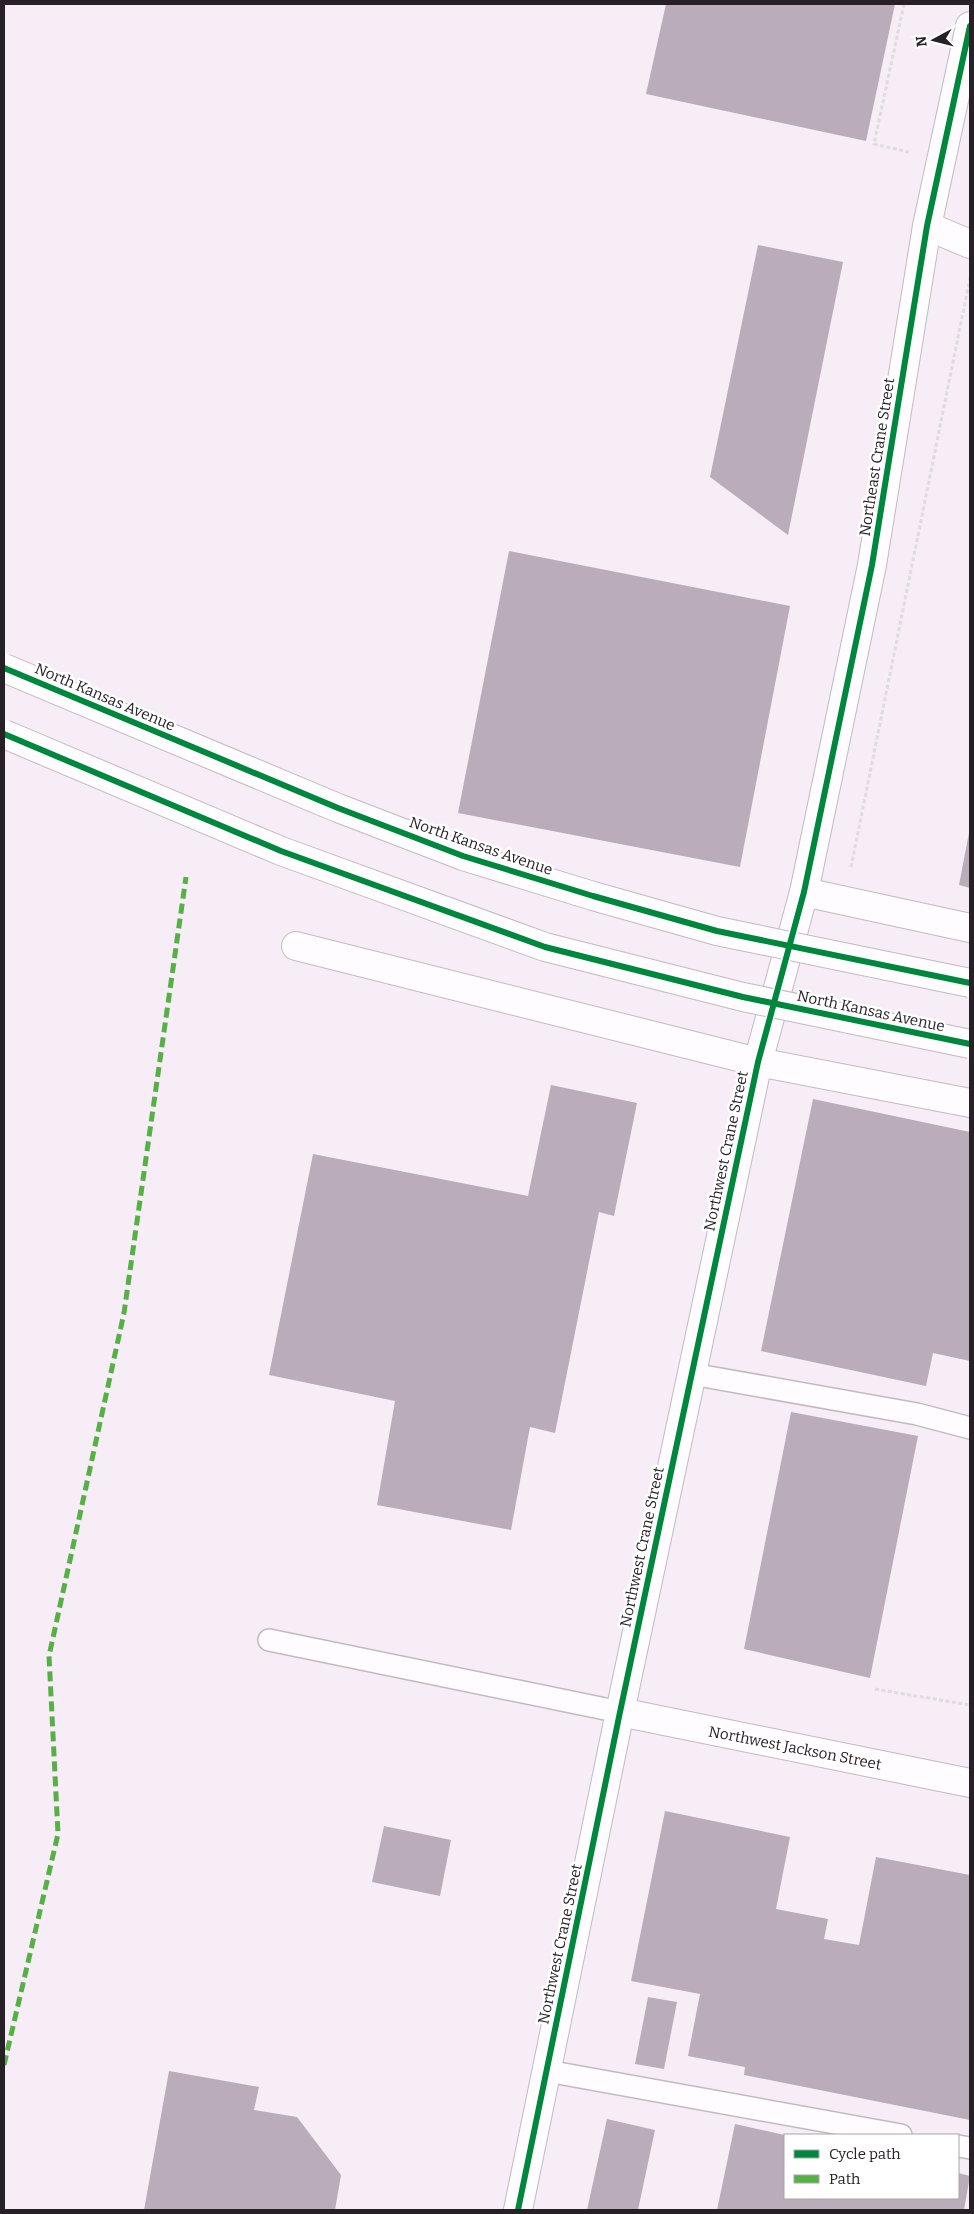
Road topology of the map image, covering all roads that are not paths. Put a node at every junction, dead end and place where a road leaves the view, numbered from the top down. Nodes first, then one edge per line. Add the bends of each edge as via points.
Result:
1 (970, 26) edge
2 (927, 226) junction
3 (970, 244) edge
4 (4, 668) edge
5 (4, 734) edge
6 (804, 892) junction
7 (970, 928) edge
8 (296, 946) dead end
9 (970, 983) edge
10 (970, 1044) edge
11 (758, 1062) junction
12 (970, 1103) edge
13 (692, 1374) junction
14 (970, 1428) edge
15 (269, 1640) dead end
16 (620, 1712) junction
17 (970, 1783) edge
18 (547, 2071) junction
19 (895, 2134) edge
20 (518, 2210) edge

1 - 2 street, Northeast Crane Street
2 - 3 street
2 - 6 street, Northeast Crane Street via 872,565
4 - 9 street, North Kansas Avenue, bridge via 338,808 463,856 717,930
5 - 10 street, North Kansas Avenue, bridge via 281,851 545,947 743,998
6 - 7 street
6 - 11 street, Northwest Crane Street
8 - 11 street
11 - 12 street
11 - 13 street, Northwest Crane Street
13 - 14 lane via 917,1414
13 - 16 street, Northwest Crane Street
15 - 16 lane
16 - 17 street, Northwest Jackson Street
16 - 18 street, Northwest Crane Street
18 - 19 lane
18 - 20 street, Northwest Crane Street

